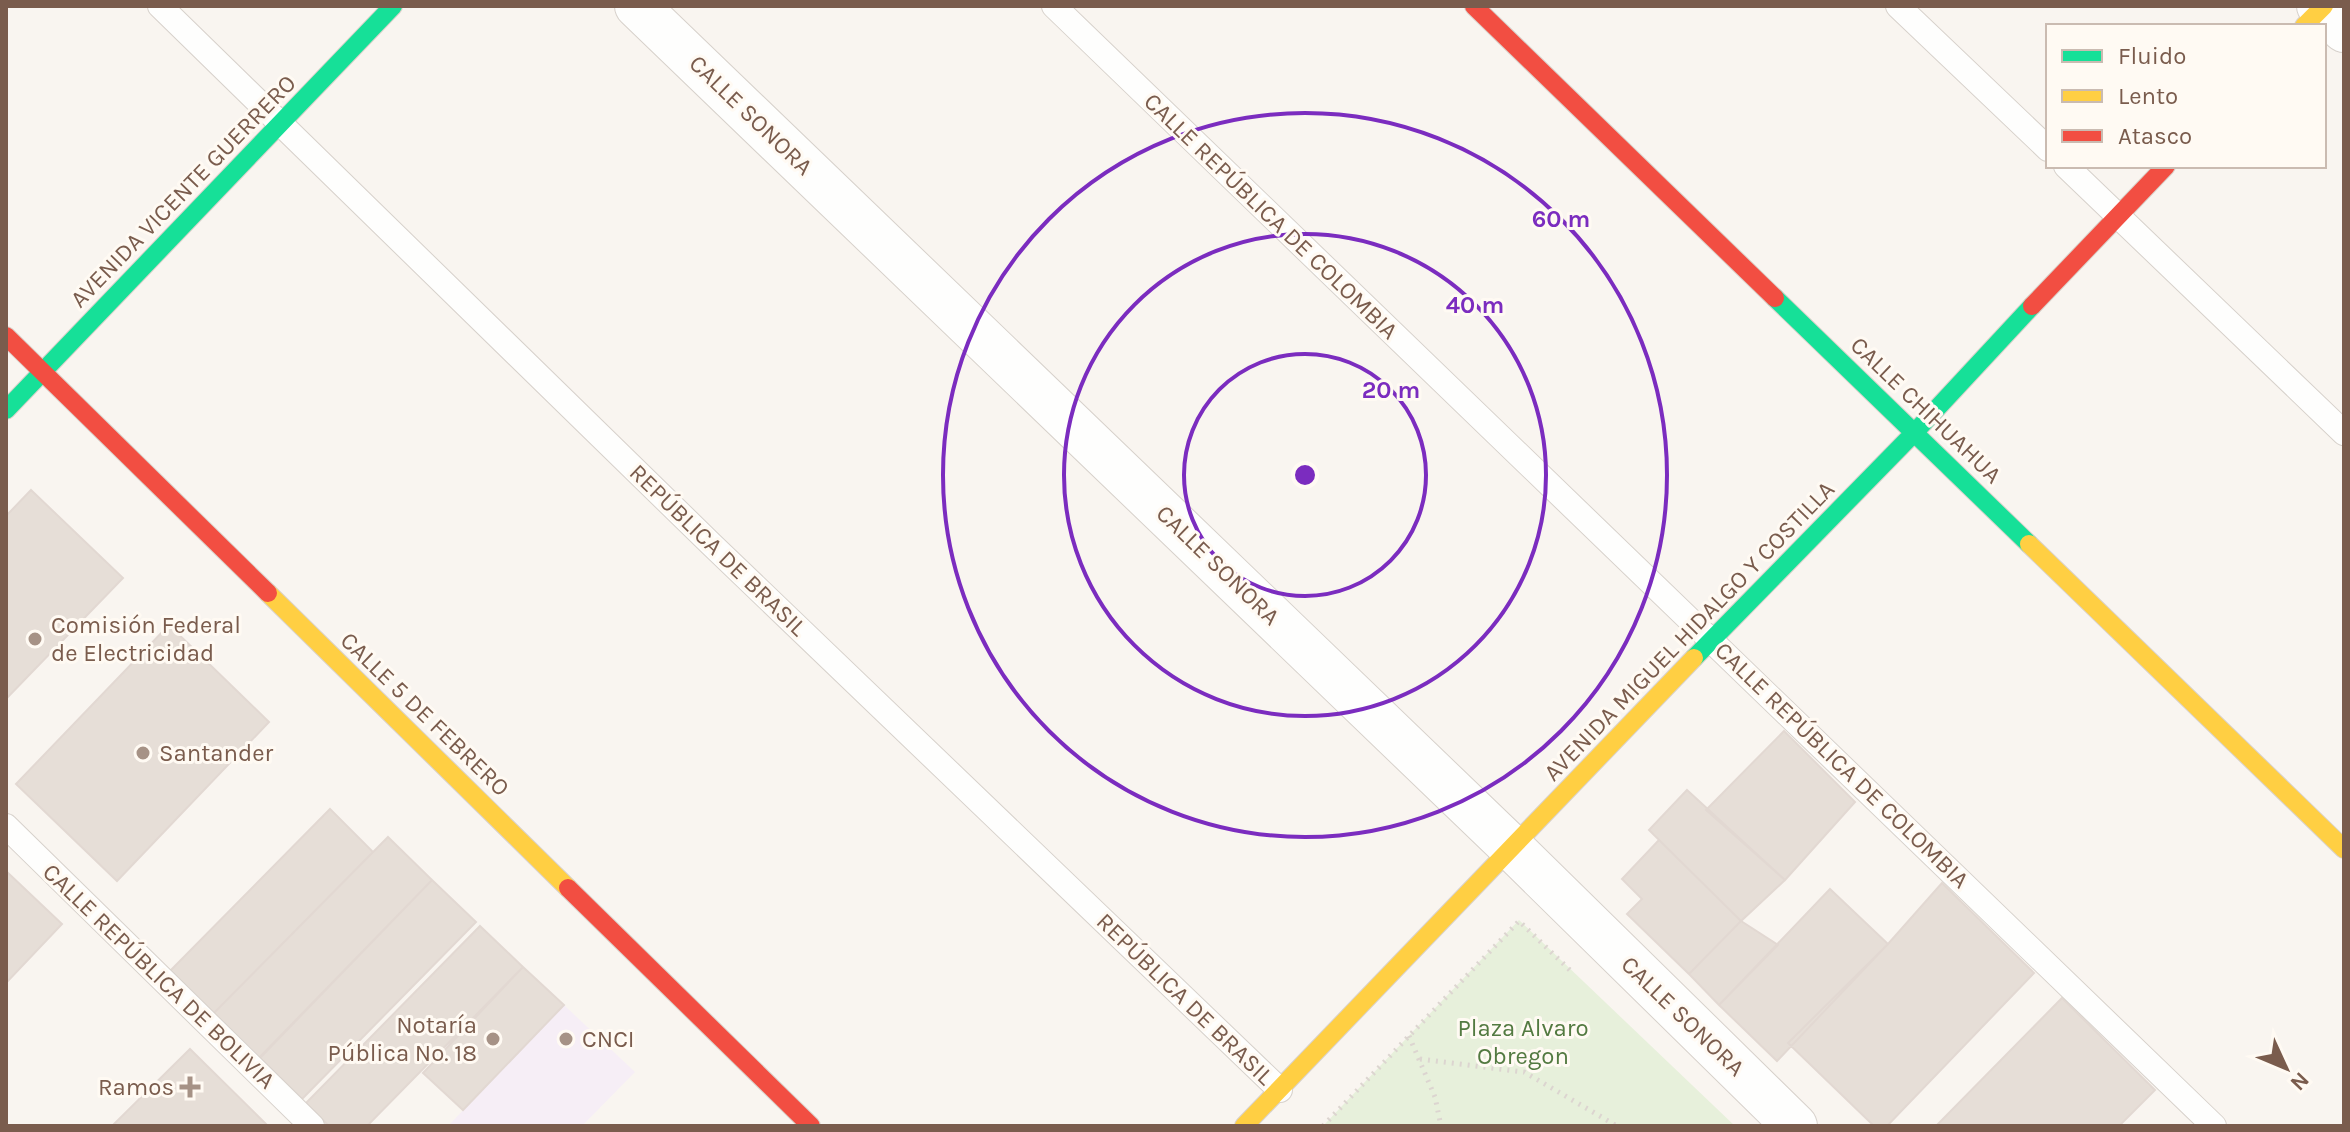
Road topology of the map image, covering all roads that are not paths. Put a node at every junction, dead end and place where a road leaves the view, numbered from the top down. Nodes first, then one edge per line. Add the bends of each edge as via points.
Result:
1 (160, 6) edge
2 (393, 6) edge
3 (637, 6) edge
4 (1054, 6) edge
5 (1474, 6) edge
6 (1898, 6) edge
7 (282, 124) junction
8 (2046, 147) edge
9 (2068, 168) edge
10 (2164, 168) edge
11 (2117, 215) junction
12 (6, 336) edge
13 (42, 372) junction
14 (6, 410) edge
15 (1915, 432) junction
16 (2344, 433) edge
17 (1712, 640) junction
18 (6, 826) edge
19 (1513, 849) junction
20 (2344, 849) edge
21 (1280, 1090) junction
22 (312, 1126) edge
23 (811, 1126) edge
24 (1244, 1126) edge
25 (1795, 1126) edge
26 (2214, 1126) edge

1 - 7 lane, REPÚBLICA DE BRASIL
2 - 7 street, AVENIDA VICENTE GUERRERO
3 - 19 street, CALLE SONORA
4 - 17 lane, CALLE REPÚBLICA DE COLOMBIA
5 - 15 street, CALLE CHIHUAHUA
6 - 8 lane
7 - 13 street, AVENIDA VICENTE GUERRERO
7 - 21 lane, REPÚBLICA DE BRASIL
9 - 11 lane
10 - 11 street, AVENIDA MIGUEL HIDALGO Y COSTILLA
11 - 15 street, AVENIDA MIGUEL HIDALGO Y COSTILLA
11 - 16 lane
12 - 13 street, CALLE 5 DE FEBRERO
13 - 14 street, AVENIDA VICENTE GUERRERO
13 - 23 street, CALLE 5 DE FEBRERO
15 - 17 street, AVENIDA MIGUEL HIDALGO Y COSTILLA
15 - 20 street, CALLE CHIHUAHUA
17 - 19 street, AVENIDA MIGUEL HIDALGO Y COSTILLA
17 - 26 lane, CALLE REPÚBLICA DE COLOMBIA
18 - 22 lane, CALLE REPÚBLICA DE BOLIVIA
19 - 21 street, AVENIDA MIGUEL HIDALGO Y COSTILLA
19 - 25 street, CALLE SONORA
21 - 24 street, AVENIDA MIGUEL HIDALGO Y COSTILLA

